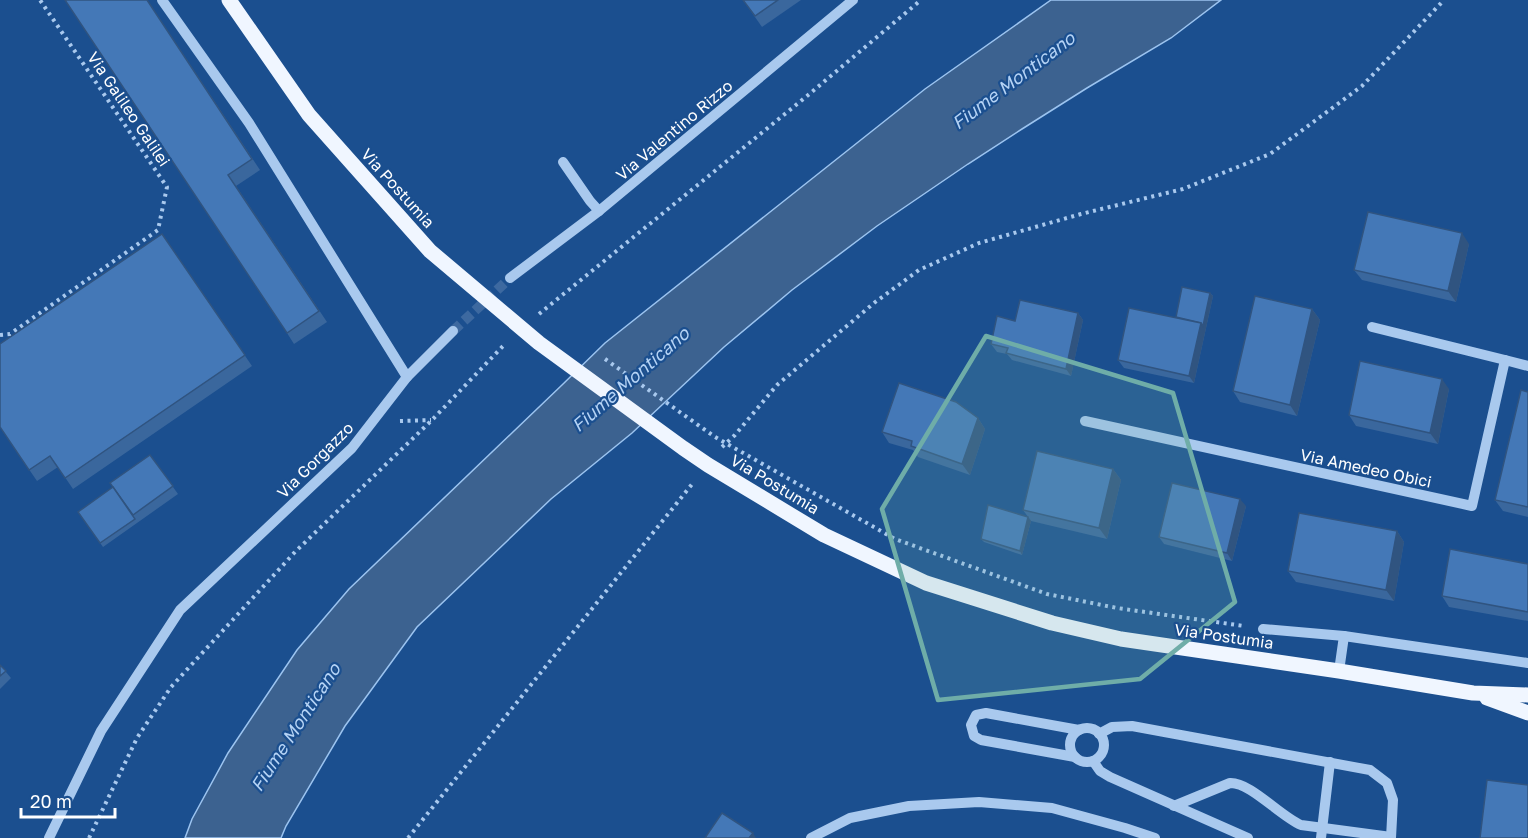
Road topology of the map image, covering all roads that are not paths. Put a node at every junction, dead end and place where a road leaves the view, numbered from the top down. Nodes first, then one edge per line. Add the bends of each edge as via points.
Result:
1 (162, 0) edge
2 (229, 0) edge
3 (853, 0) edge
4 (563, 162) dead end
5 (599, 211) junction
6 (510, 278) tunnel mouth
7 (1372, 327) dead end
8 (453, 331) tunnel mouth
9 (1505, 360) junction
10 (1528, 366) edge
11 (407, 377) junction
12 (1085, 421) dead end
13 (1263, 629) road end
14 (1344, 636) junction
15 (1528, 663) edge
16 (1339, 671) junction
17 (1473, 693) junction
18 (1528, 694) edge
19 (1528, 712) edge
20 (1079, 730) junction
21 (1099, 734) junction
22 (1075, 757) junction
23 (1094, 761) junction
24 (1330, 762) junction
25 (1174, 806) junction
26 (1322, 833) edge
27 (49, 838) edge
28 (811, 838) edge
29 (1155, 838) edge
30 (1248, 838) edge
31 (1391, 838) edge

1 - 11 street via 249,123
2 - 16 main road, Via Postumia via 309,115 430,251 520,329 708,465 824,535 926,583 1052,623 1121,639
3 - 5 street, Via Valentino Rizzo
4 - 5 street
5 - 6 street, Via Valentino Rizzo
7 - 9 street
8 - 11 street
9 - 10 street
9 - 12 street, Via Amedeo Obici via 1472,506
11 - 27 street, Via Gorgazzo via 352,448 180,610 101,731
13 - 14 street
14 - 15 street
14 - 16 street
16 - 17 main road, Via Postumia
17 - 18 main road, Via Postumia
17 - 19 main road, Via Postumia
20 - 21 street via 1095,730
20 - 22 street via 1070,742
20 - 22 street via 986,713 976,715 971,725 974,736 981,740
21 - 23 street via 1104,749
21 - 24 street via 1112,727 1132,726
22 - 23 street via 1083,762
23 - 25 street via 1110,777
24 - 26 street
24 - 31 street via 1370,770 1387,783 1393,800
25 - 26 street via 1237,783 1290,820
25 - 30 street
26 - 31 street
28 - 29 street via 850,818 909,806 979,802 1052,808

